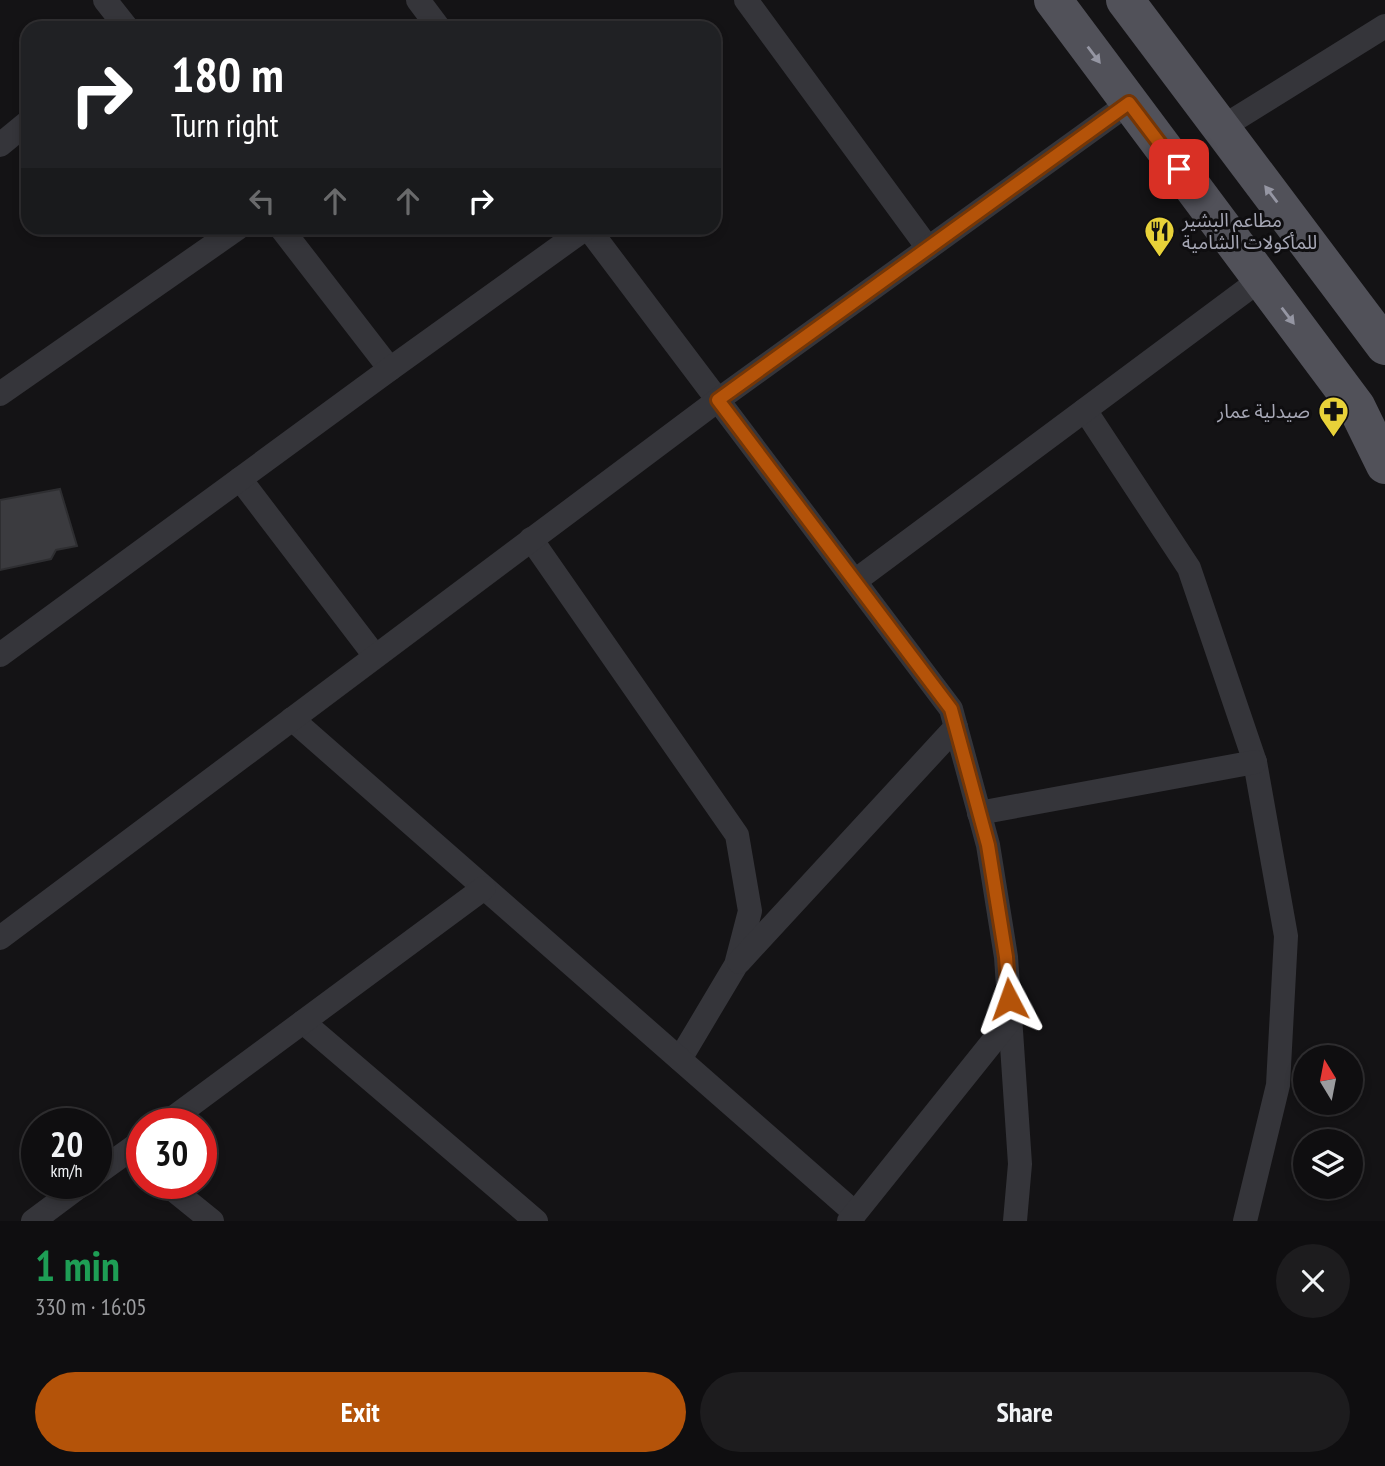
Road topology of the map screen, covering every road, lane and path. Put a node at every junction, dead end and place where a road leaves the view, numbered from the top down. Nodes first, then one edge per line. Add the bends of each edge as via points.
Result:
1 (105, 0) edge
2 (418, 0) edge
3 (746, 0) edge
4 (1053, 0) edge
5 (1125, 0) edge
6 (122, 21) edge
7 (434, 21) edge
8 (1385, 26) edge
9 (1129, 103) junction
10 (21, 128) edge
11 (1221, 128) junction
12 (0, 145) edge
13 (228, 235) edge
14 (286, 235) edge
15 (577, 235) edge
16 (592, 235) edge
17 (928, 248) junction
18 (1261, 279) junction
19 (1385, 346) edge
20 (390, 369) junction
21 (0, 394) edge
22 (718, 400) junction
23 (1085, 410) junction
24 (1385, 465) edge
25 (240, 479) junction
26 (531, 540) junction
27 (855, 581) junction
28 (0, 655) edge
29 (375, 656) junction
30 (292, 719) junction
31 (956, 727) junction
32 (1255, 762) junction
33 (979, 813) junction
34 (484, 888) junction
35 (0, 938) edge
36 (736, 965) junction
37 (1010, 1020) junction
38 (303, 1022) junction
39 (680, 1059) junction
40 (187, 1108) edge
41 (63, 1199) edge
42 (185, 1199) edge
43 (852, 1217) edge
44 (33, 1221) edge
45 (212, 1221) edge
46 (536, 1221) edge
47 (1014, 1221) edge
48 (1245, 1221) edge

1 - 6 street
2 - 7 street
3 - 17 street
4 -> 9 main road
5 - 11 main road
8 - 11 street
9 - 17 street
9 - 18 main road
10 - 12 street
19 -> 11 main road
13 - 21 street
14 - 20 street
15 - 20 street
16 - 22 street
17 - 22 street
18 - 23 street
18 -> 24 main road via 1356,407
20 - 25 street
22 - 26 street
22 - 27 street
23 - 27 street
23 - 32 street via 1189,568
25 - 28 street
25 - 29 street
26 - 29 street
26 - 36 street via 737,835 750,911
27 - 31 street via 951,709
29 - 30 street
30 - 34 street
30 - 35 street
31 - 33 street
31 - 36 street
32 - 33 street
32 - 48 street via 1286,936 1278,1085
33 - 37 street via 1006,957
34 - 38 street
34 - 39 street
36 - 39 street
37 - 43 street
37 - 47 street via 1020,1164
38 - 40 street
38 - 46 street
39 - 43 street
41 - 44 street
42 - 45 street

